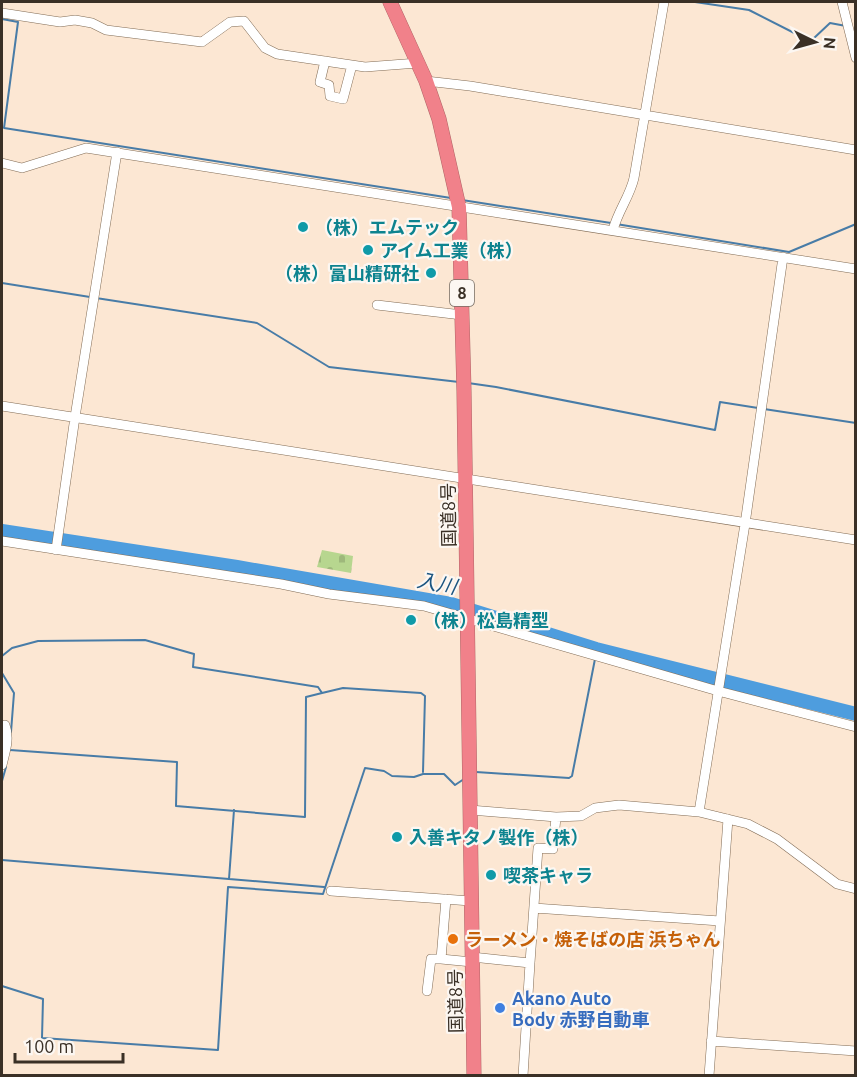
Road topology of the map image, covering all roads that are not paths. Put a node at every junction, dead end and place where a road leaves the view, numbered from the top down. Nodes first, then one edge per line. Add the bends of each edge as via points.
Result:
1 (390, 2) edge
2 (664, 2) edge
3 (842, 2) edge
4 (2, 13) edge
5 (855, 58) edge
6 (325, 61) junction
7 (418, 63) junction
8 (352, 65) junction
9 (426, 81) junction
10 (646, 115) junction
11 (855, 150) edge
12 (117, 152) junction
13 (2, 163) edge
14 (459, 207) junction
15 (614, 230) junction
16 (783, 257) junction
17 (855, 269) edge
18 (377, 305) dead end
19 (462, 315) junction
20 (2, 406) edge
21 (75, 417) junction
22 (465, 479) junction
23 (745, 524) junction
24 (855, 540) edge
25 (2, 541) edge
26 (56, 548) junction
27 (467, 619) junction
28 (718, 691) junction
29 (5, 725) dead end
30 (855, 727) edge
31 (2, 765) edge
32 (470, 810) junction
33 (699, 812) junction
34 (556, 818) junction
35 (728, 819) junction
36 (855, 889) edge
37 (331, 891) dead end
38 (446, 899) junction
39 (471, 901) junction
40 (534, 908) junction
41 (720, 921) junction
42 (441, 959) junction
43 (472, 960) junction
44 (530, 963) junction
45 (427, 991) dead end
46 (711, 1041) junction
47 (855, 1051) edge
48 (474, 1076) edge
49 (523, 1076) edge
50 (709, 1076) edge

1 - 7 highway, 国道8号 / 8
2 - 10 street
3 - 5 street
4 - 6 street via 60,22 75,20 106,30 202,42 230,22 244,21 265,48 277,54
6 - 8 street
6 - 8 street via 320,82 329,85 330,96 343,99
7 - 8 street
7 - 9 highway, 国道8号 / 8
9 - 10 street
9 - 14 highway, 国道8号 / 8
10 - 11 street
10 - 15 street via 632,186
12 - 13 street via 86,148 22,168
12 - 14 street
12 - 21 street
14 - 15 street
14 - 19 highway, 国道8号 / 8
15 - 16 street
16 - 17 street
16 - 23 street
18 - 19 street
19 - 22 highway, 国道8号 / 8
20 - 21 street
21 - 22 street
21 - 26 street
22 - 23 street
22 - 27 highway, 国道8号 / 8
23 - 24 street
23 - 28 street
25 - 26 street
26 - 27 street via 424,606
27 - 28 street
27 - 32 highway, 国道8号 / 8
28 - 30 street
28 - 33 street
29 - 31 street via 7,748
32 - 34 street
32 - 39 highway, 国道8号 / 8
33 - 34 street via 620,805 595,808 581,816
33 - 35 street
34 - 40 street via 553,849 538,848
35 - 36 street via 777,839 837,884
35 - 41 street
37 - 38 street
38 - 39 street
38 - 42 street
39 - 43 highway, 国道8号 / 8
40 - 41 street
40 - 44 street
41 - 46 street
42 - 43 street
42 - 45 street via 431,958
43 - 44 street
43 - 48 highway, 国道8号 / 8
44 - 49 street
46 - 47 street
46 - 50 street

